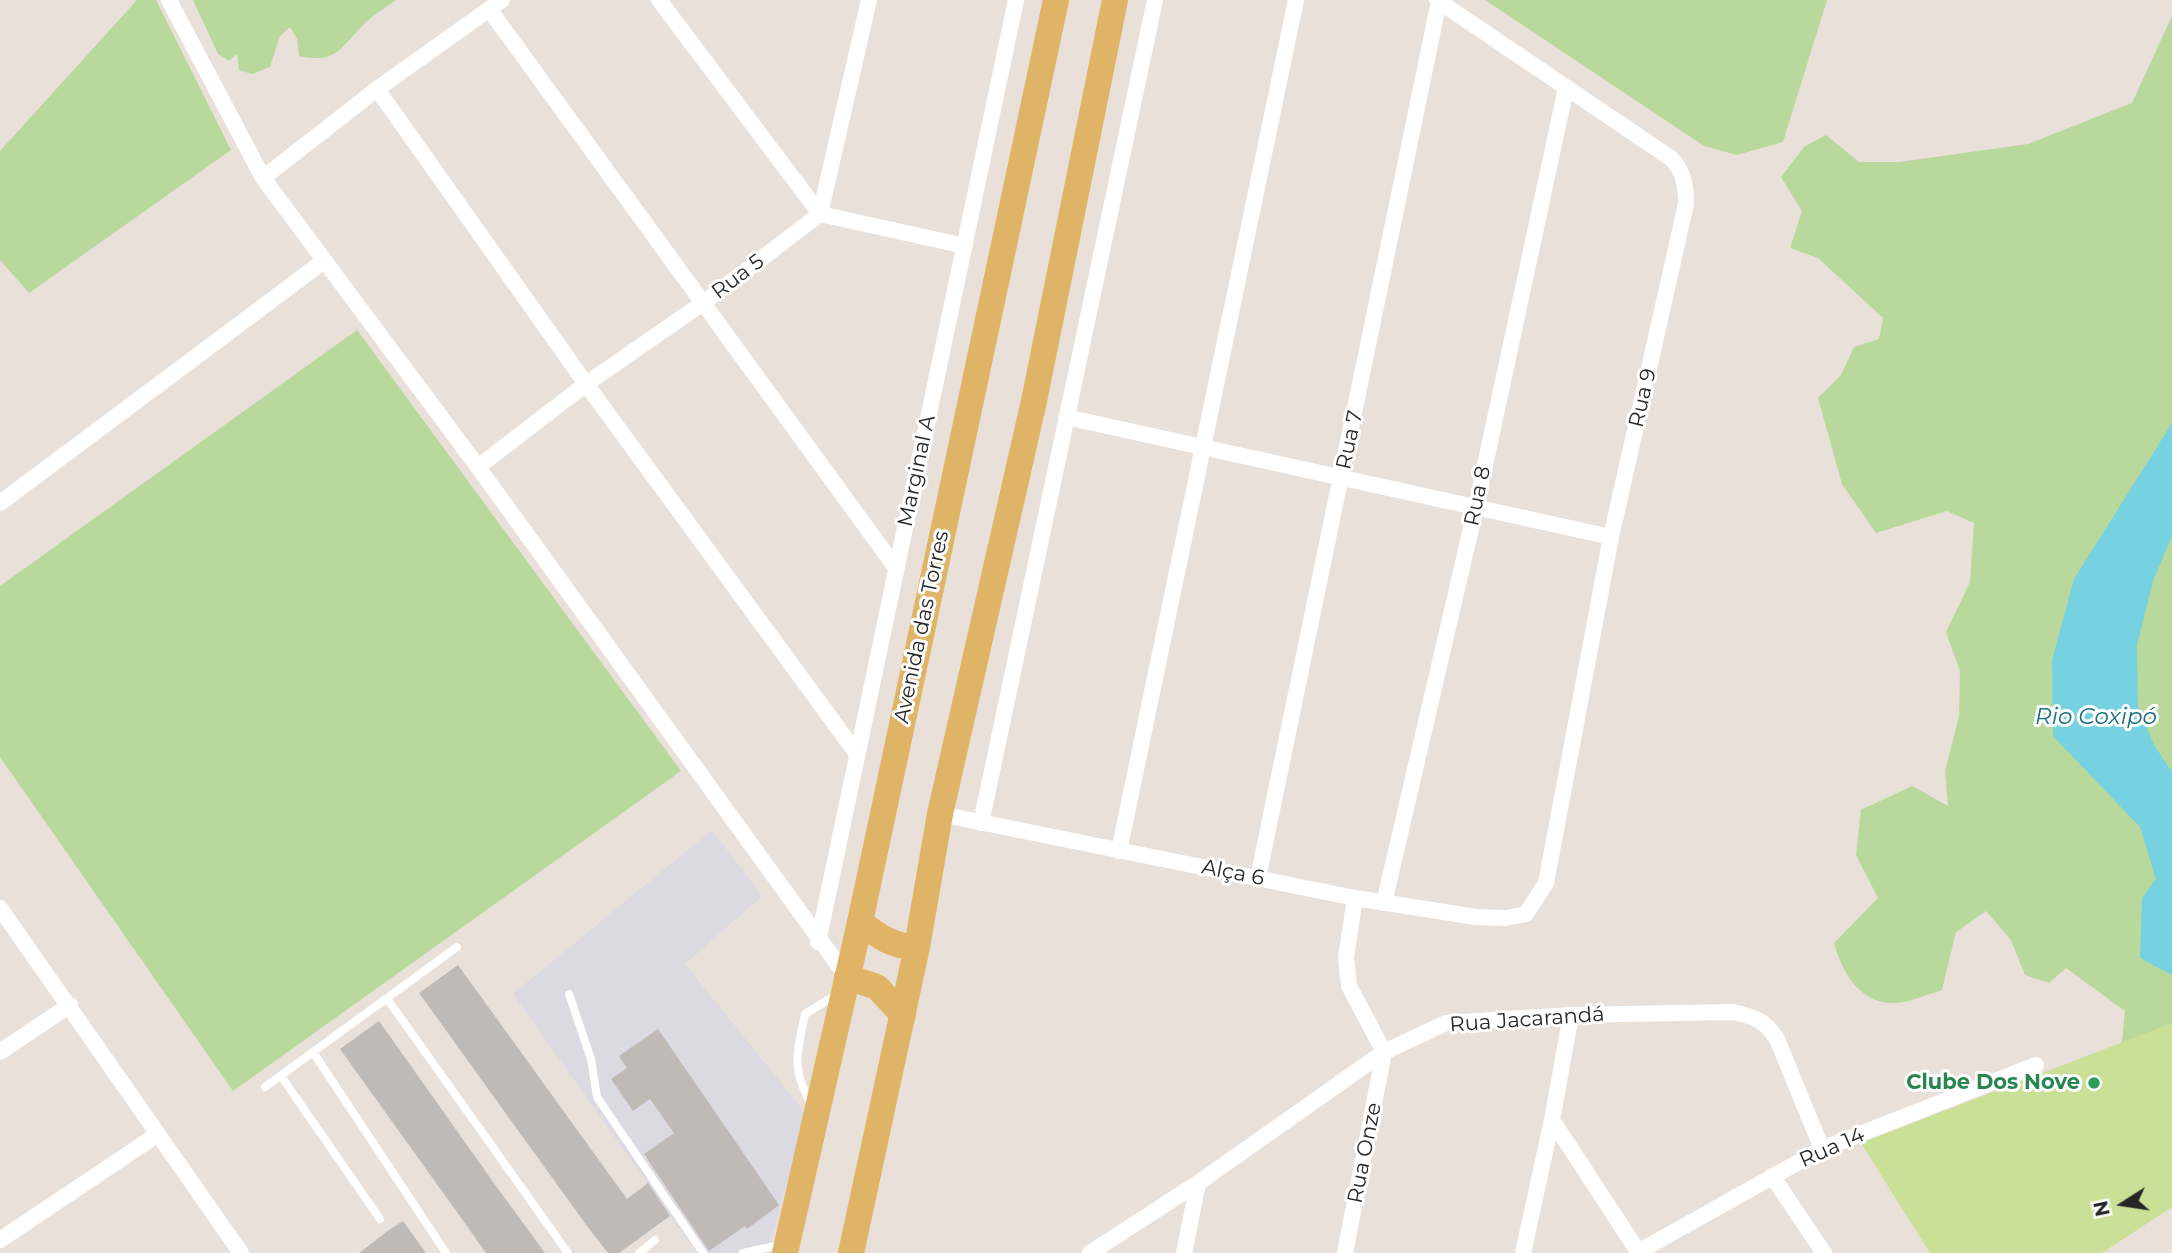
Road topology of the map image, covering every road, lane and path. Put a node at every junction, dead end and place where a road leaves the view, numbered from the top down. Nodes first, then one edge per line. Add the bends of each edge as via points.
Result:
1 (169, 0) edge
2 (659, 0) edge
3 (870, 0) edge
4 (1016, 0) edge
5 (1056, 0) edge
6 (1115, 0) edge
7 (1155, 0) edge
8 (1296, 0) edge
9 (1438, 1) edge
10 (496, 4) edge
11 (1566, 88) junction
12 (377, 89) junction
13 (263, 178) junction
14 (820, 214) junction
15 (965, 246) junction
16 (324, 261) junction
17 (704, 303) junction
18 (586, 384) junction
19 (1066, 417) junction
20 (1202, 447) junction
21 (478, 467) junction
22 (1342, 478) junction
23 (0, 503) edge
24 (1476, 507) junction
25 (1611, 537) junction
26 (896, 568) junction
27 (857, 754) junction
28 (940, 814) junction
29 (981, 823) junction
30 (1119, 851) junction
31 (1258, 878) junction
32 (1355, 898) junction
33 (1384, 903) junction
34 (0, 908) edge
35 (1526, 914) joint
36 (860, 922) junction
37 (818, 942) junction
38 (457, 947) dead end
39 (917, 947) junction
40 (845, 984) junction
41 (569, 994) dead end
42 (388, 999) junction
43 (70, 1005) junction
44 (1571, 1014) junction
45 (903, 1015) junction
46 (0, 1052) edge
47 (313, 1052) junction
48 (1384, 1052) junction
49 (2036, 1065) dead end
50 (281, 1076) junction
51 (265, 1087) dead end
52 (1552, 1120) junction
53 (158, 1134) junction
54 (1822, 1149) junction
55 (1772, 1176) junction
56 (1198, 1184) junction
57 (380, 1219) dead end
58 (0, 1240) edge
59 (655, 1240) dead end
60 (786, 1248) edge
61 (241, 1253) edge
62 (446, 1253) edge
63 (568, 1253) edge
64 (639, 1253) edge
65 (703, 1253) edge
66 (743, 1253) edge
67 (851, 1253) edge
68 (1090, 1253) edge
69 (1184, 1253) edge
70 (1345, 1253) edge
71 (1523, 1253) edge
72 (1638, 1253) edge
73 (1824, 1253) edge

1 - 13 street
2 - 14 street
3 - 14 street
4 - 15 street, Marginal A
5 - 36 main road, Avenida das Torres
6 - 28 main road via 1034,401
7 - 19 street
8 - 20 street
9 - 11 street, Rua 9
9 - 22 street, Rua 7
10 - 12 street
10 - 17 street
11 - 24 street, Rua 8
11 - 25 street, Rua 9 via 1672,159 1685,184 1686,204
12 - 13 street
12 - 18 street
13 - 16 street
14 - 15 street
14 - 17 street, Rua 5
15 - 26 street, Marginal A
16 - 21 street
16 - 23 street
17 - 18 street, Rua 5
17 - 26 street
18 - 21 street, Rua 5
18 - 27 street
19 - 20 street
19 - 29 street
20 - 22 street
20 - 30 street
21 - 37 street
22 - 24 street
22 - 31 street, Rua 7
24 - 25 street
24 - 33 street, Rua 8
25 - 35 street, Rua 9 via 1546,883
26 - 27 street, Marginal A
27 - 37 street, Marginal A
28 - 29 street, Alça 6
28 - 39 main road
29 - 30 street, Alça 6
30 - 31 street, Alça 6
31 - 32 street, Alça 6
32 - 33 street, Alça 6
32 - 48 street via 1346,957 1349,986
33 - 35 street, Alça 6 via 1492,918
34 - 43 street
36 - 39 main road via 881,939
36 - 40 main road, Avenida das Torres
37 - 40 street
38 - 42 lane
39 - 45 main road
40 - 45 main road via 877,987
40 - 60 main road, Avenida das Torres
41 - 65 lane via 591,1059 597,1097
42 - 47 lane
42 - 63 lane
43 - 46 street
43 - 53 street
44 - 48 street, Rua Jacarandá via 1446,1023
44 - 52 street
44 - 54 street, Rua Jacarandá via 1733,1012 1769,1025
45 - 67 main road
47 - 50 lane
47 - 62 lane
48 - 56 street, Rua Jacarandá
48 - 70 street, Rua Onze
49 - 54 street, Rua 14
50 - 51 lane
50 - 57 lane
52 - 71 street
52 - 72 street
53 - 58 street
53 - 61 street
54 - 55 street, Rua 14
55 - 72 street, Rua 14
55 - 73 street
56 - 68 street, Rua Jacarandá
56 - 69 street
59 - 64 lane
60 - 66 lane via 754,1248

